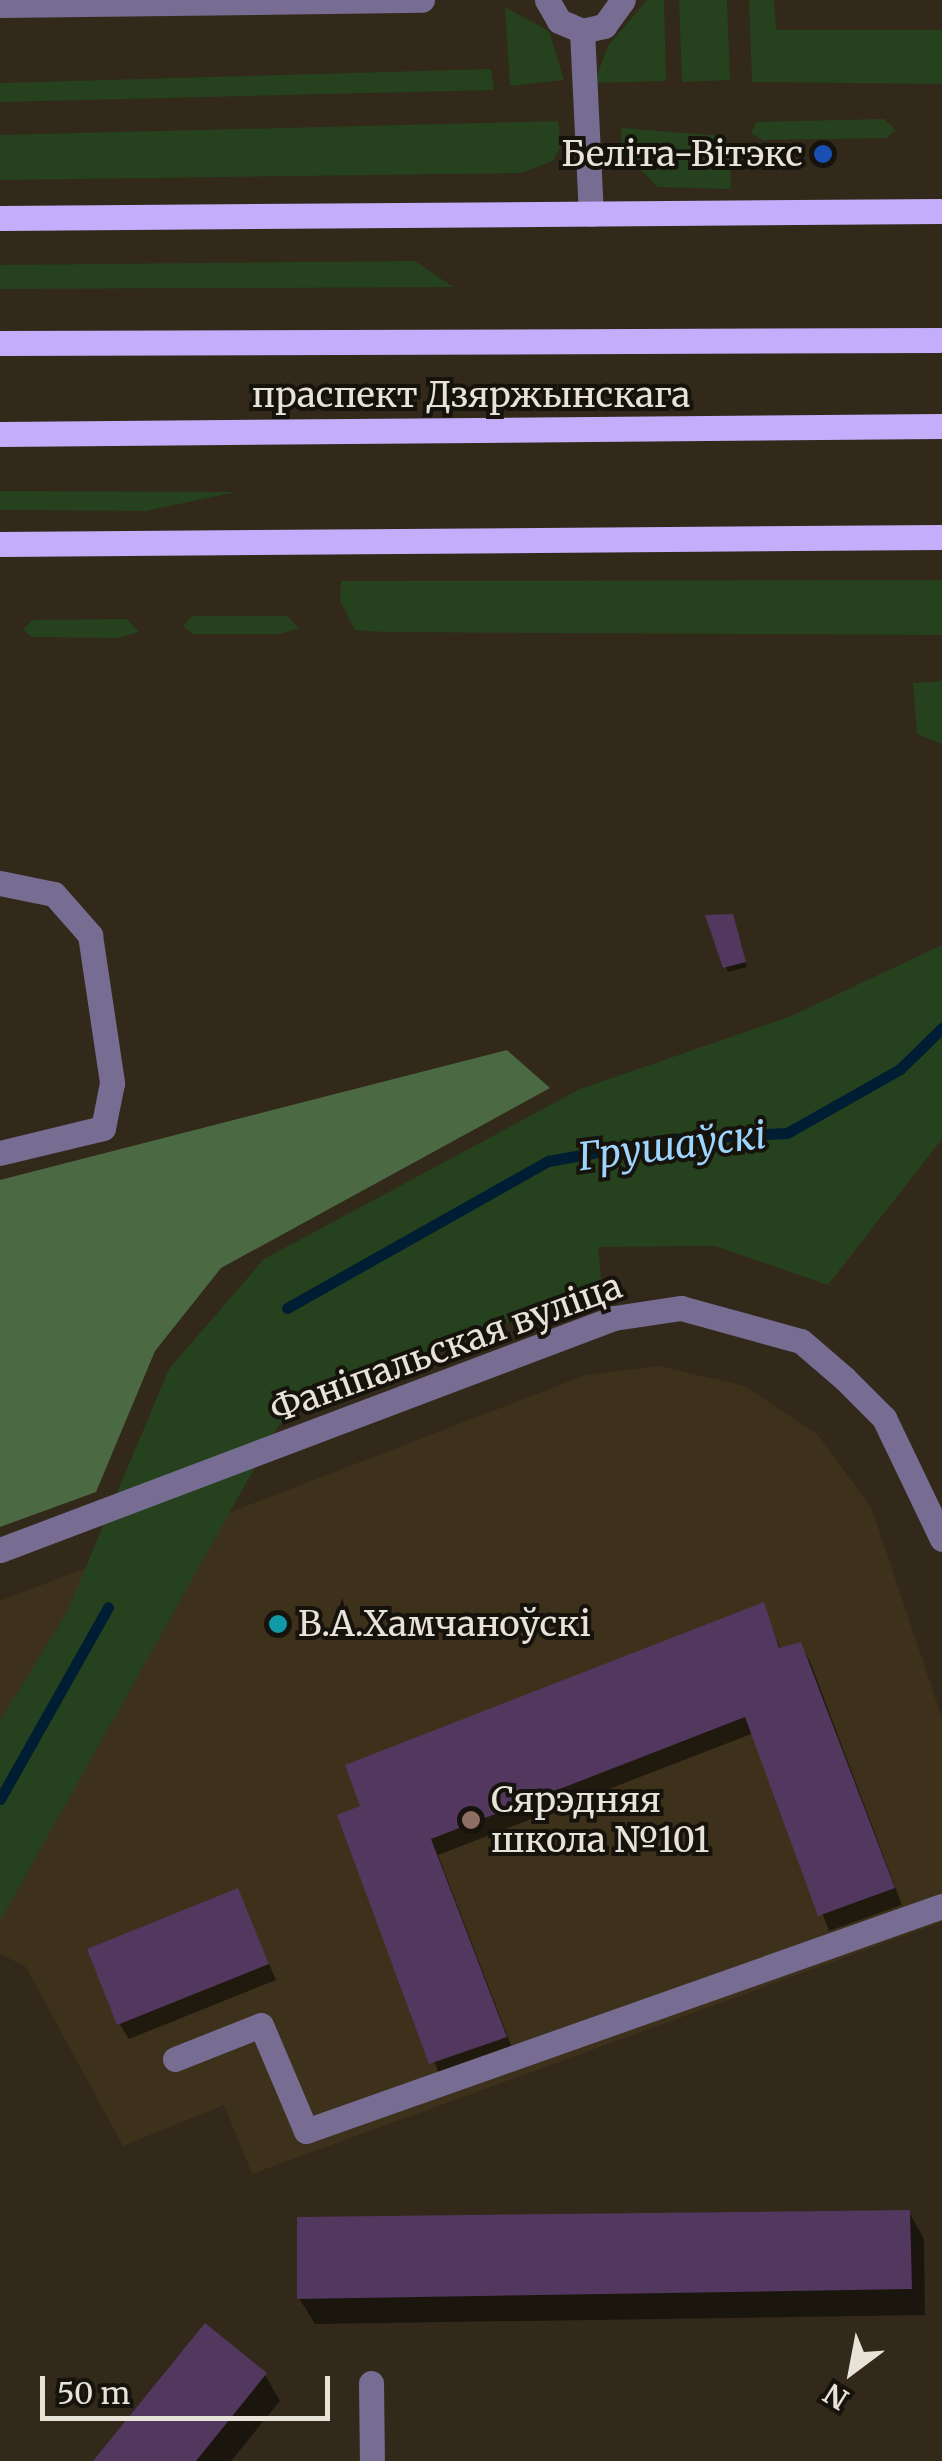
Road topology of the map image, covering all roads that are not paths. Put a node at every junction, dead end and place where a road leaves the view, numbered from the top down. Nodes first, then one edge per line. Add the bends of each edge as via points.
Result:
1 (422, 0) edge
2 (547, 0) edge
3 (623, 0) edge
4 (0, 5) edge
5 (582, 31) junction
6 (942, 211) edge
7 (592, 214) junction
8 (0, 218) edge
9 (942, 340) edge
10 (0, 343) edge
11 (942, 426) edge
12 (0, 434) edge
13 (942, 537) edge
14 (0, 544) edge
15 (0, 883) edge
16 (0, 1153) edge
17 (942, 1539) edge
18 (0, 1550) edge
19 (942, 1906) edge
20 (175, 2059) dead end
21 (372, 2383) dead end
22 (372, 2461) edge

1 - 4 street
2 - 5 street via 558,21
3 - 5 street via 604,26
5 - 7 street
6 - 7 main road
7 - 8 main road
9 - 10 main road, праспект Дзяржынскага
11 - 12 main road, праспект Дзяржынскага
13 - 14 main road
15 - 16 street via 54,894 90,936 112,1083 103,1128
17 - 18 street, Фаніпальская вуліца via 884,1418 844,1378 801,1341 681,1308 614,1318
19 - 20 street via 306,2132 262,2025
21 - 22 street

